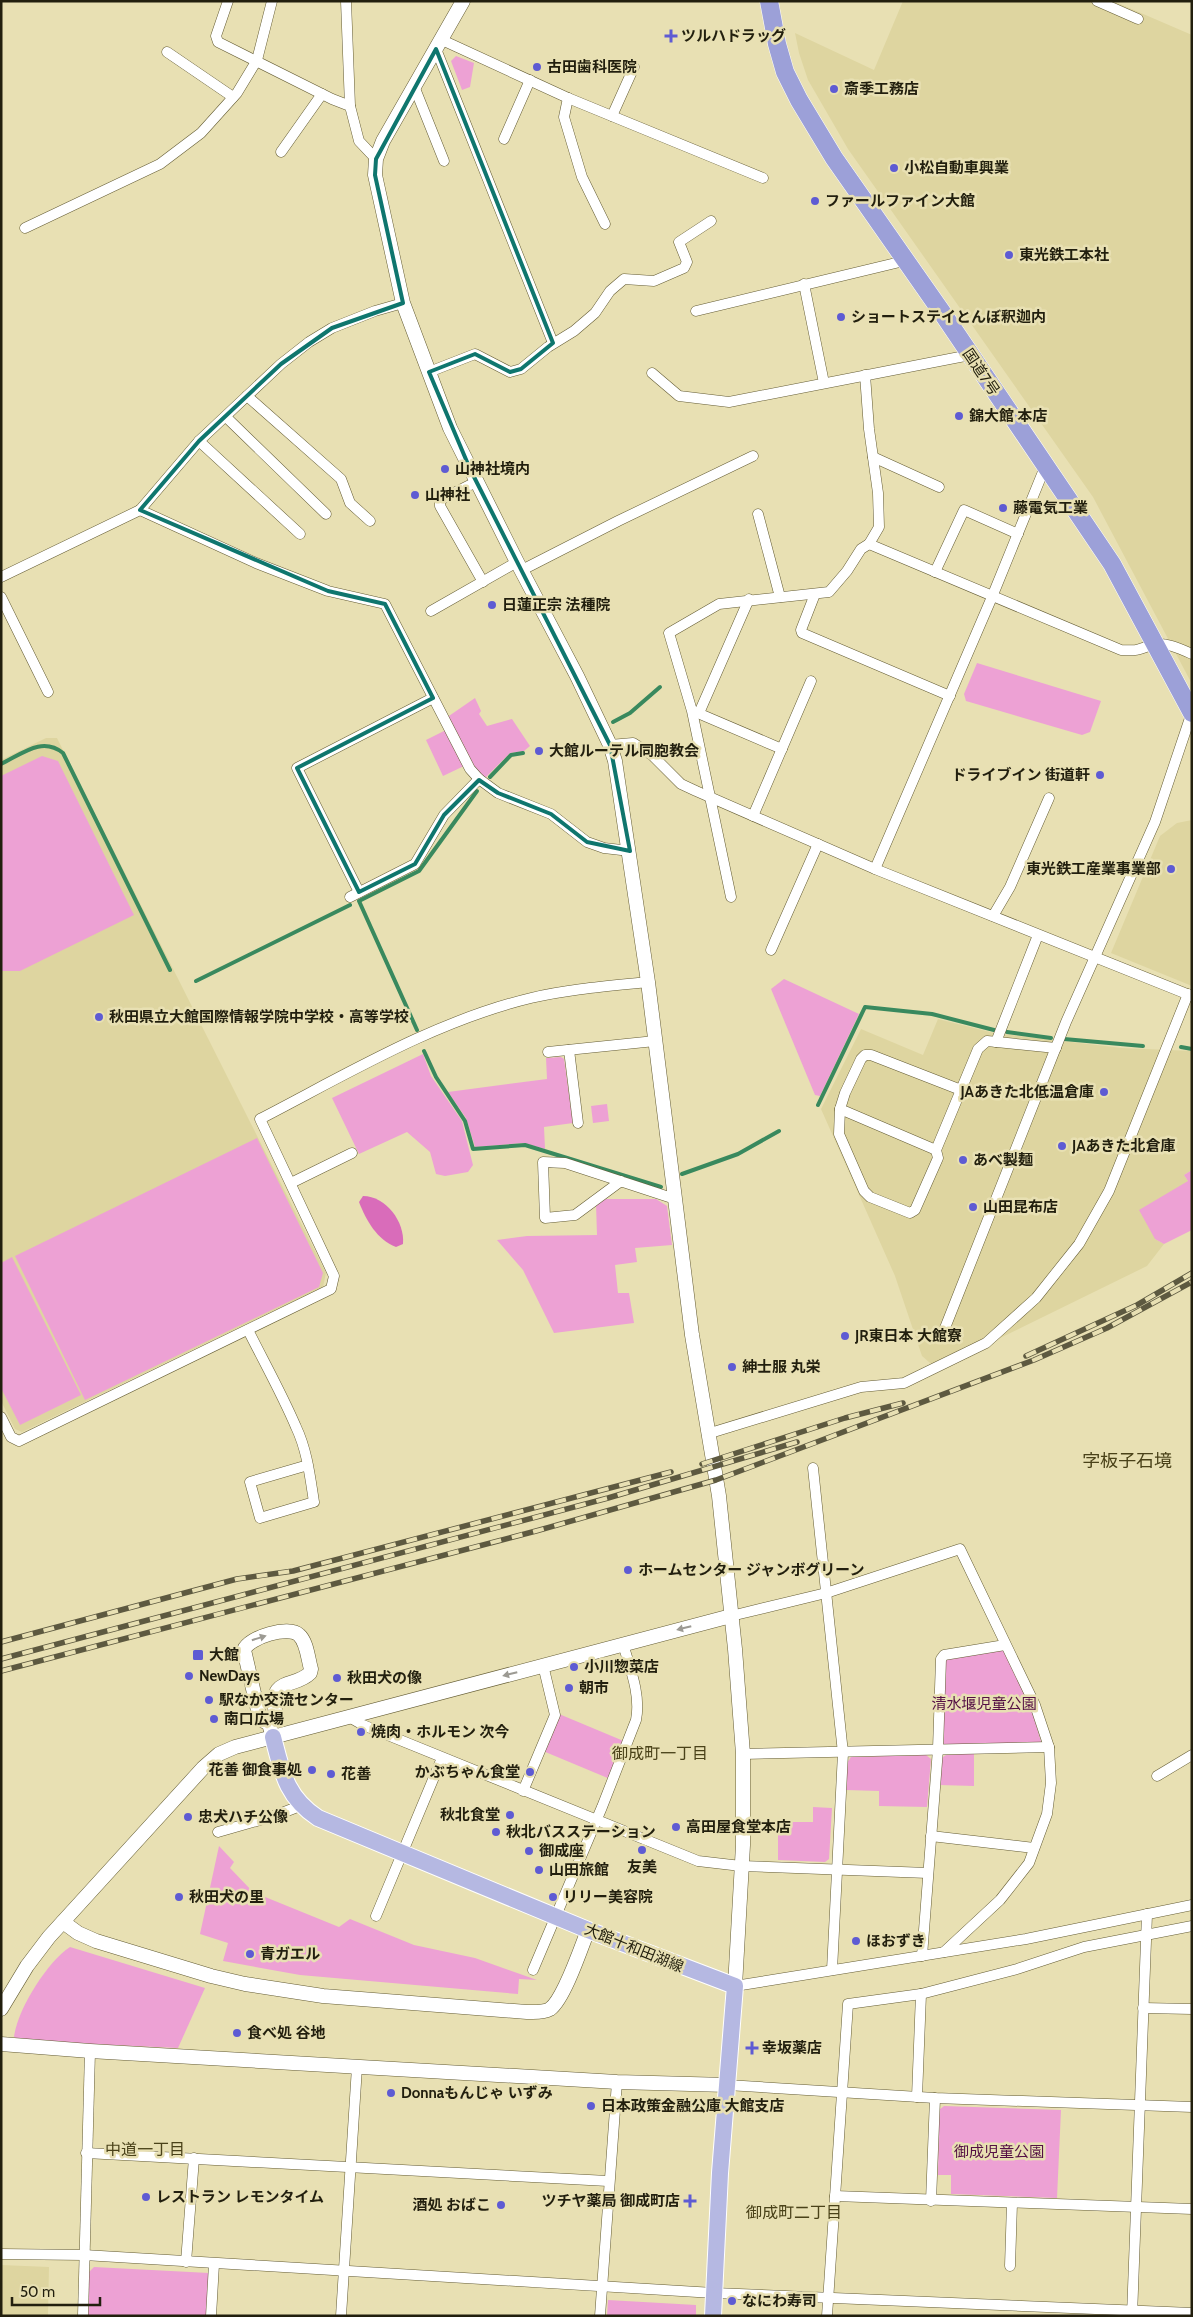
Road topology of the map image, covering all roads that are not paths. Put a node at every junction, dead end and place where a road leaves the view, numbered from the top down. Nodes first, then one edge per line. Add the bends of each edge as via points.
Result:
1 (228, 1) edge
2 (272, 1) edge
3 (346, 1) edge
4 (463, 1) edge
5 (769, 1) edge
6 (1097, 1) edge
7 (1138, 19) dead end
8 (439, 45) junction
9 (167, 52) dead end
10 (257, 60) junction
11 (634, 66) dead end
12 (530, 80) junction
13 (414, 86) junction
14 (322, 94) junction
15 (234, 97) junction
16 (568, 98) junction
17 (350, 106) junction
18 (612, 116) junction
19 (504, 139) dead end
20 (281, 152) dead end
21 (376, 159) junction
22 (444, 162) dead end
23 (763, 178) dead end
24 (710, 221) dead end
25 (605, 224) dead end
26 (25, 228) dead end
27 (904, 261) junction
28 (804, 284) junction
29 (403, 303) junction
30 (696, 310) dead end
31 (553, 344) junction
32 (970, 355) junction
33 (429, 372) junction
34 (652, 373) dead end
35 (864, 375) junction
36 (824, 383) junction
37 (247, 396) junction
38 (226, 417) junction
39 (199, 441) junction
40 (753, 456) dead end
41 (873, 457) junction
42 (1045, 467) junction
43 (476, 482) junction
44 (939, 488) dead end
45 (140, 510) junction
46 (326, 514) dead end
47 (758, 514) dead end
48 (370, 521) dead end
49 (300, 534) dead end
50 (1018, 534) junction
51 (870, 544) junction
52 (519, 566) junction
53 (935, 572) junction
54 (1, 578) edge
55 (483, 582) junction
56 (815, 594) junction
57 (1, 597) edge
58 (780, 597) junction
59 (992, 597) junction
60 (749, 599) junction
61 (432, 611) dead end
62 (1154, 644) junction
63 (1192, 654) edge
64 (811, 681) dead end
65 (48, 692) dead end
66 (950, 696) junction
67 (433, 698) junction
68 (696, 712) junction
69 (1192, 713) edge
70 (610, 745) junction
71 (782, 749) junction
72 (479, 779) junction
73 (710, 798) junction
74 (1049, 798) dead end
75 (754, 816) junction
76 (818, 844) junction
77 (630, 851) junction
78 (875, 869) junction
79 (731, 897) dead end
80 (993, 916) junction
81 (1038, 935) junction
82 (770, 950) dead end
83 (1095, 959) junction
84 (648, 982) junction
85 (1190, 995) edge
86 (655, 1041) junction
87 (996, 1042) junction
88 (1056, 1048) junction
89 (569, 1050) junction
90 (548, 1052) dead end
91 (961, 1090) junction
92 (840, 1110) junction
93 (578, 1124) dead end
94 (936, 1150) junction
95 (352, 1153) dead end
96 (621, 1181) junction
97 (291, 1182) junction
98 (675, 1199) junction
99 (248, 1330) junction
100 (941, 1338) dead end
101 (1, 1418) edge
102 (707, 1434) junction
103 (308, 1465) junction
104 (813, 1468) dead end
105 (826, 1592) junction
106 (731, 1616) junction
107 (623, 1644) junction
108 (1005, 1645) junction
109 (543, 1665) junction
110 (349, 1717) junction
111 (271, 1730) junction
112 (1049, 1747) junction
113 (938, 1749) junction
114 (843, 1753) junction
115 (743, 1754) junction
116 (1192, 1756) edge
117 (442, 1758) junction
118 (1157, 1776) dead end
119 (523, 1791) junction
120 (300, 1806) junction
121 (596, 1820) junction
122 (218, 1832) dead end
123 (931, 1836) junction
124 (1034, 1848) junction
125 (402, 1855) junction
126 (741, 1866) junction
127 (836, 1870) junction
128 (928, 1873) junction
129 (1192, 1905) edge
130 (1146, 1914) junction
131 (376, 1916) dead end
132 (556, 1917) junction
133 (63, 1922) junction
134 (1192, 1926) edge
135 (588, 1930) junction
136 (1146, 1935) junction
137 (944, 1952) junction
138 (922, 1956) junction
139 (533, 1970) dead end
140 (832, 1970) junction
141 (734, 1986) junction
142 (921, 1994) junction
143 (1143, 2008) junction
144 (1, 2009) edge
145 (1192, 2009) edge
146 (1, 2044) edge
147 (90, 2051) junction
148 (357, 2067) junction
149 (617, 2082) junction
150 (727, 2085) junction
151 (842, 2092) junction
152 (917, 2097) junction
153 (935, 2098) junction
154 (1140, 2105) junction
155 (1192, 2107) edge
156 (86, 2153) junction
157 (194, 2158) junction
158 (352, 2166) junction
159 (608, 2181) junction
160 (835, 2196) junction
161 (931, 2200) junction
162 (1012, 2203) junction
163 (1136, 2206) junction
164 (1192, 2209) edge
165 (1, 2254) edge
166 (84, 2256) junction
167 (186, 2262) junction
168 (214, 2264) junction
169 (1010, 2266) dead end
170 (344, 2272) junction
171 (602, 2286) junction
172 (714, 2293) junction
173 (828, 2297) junction
174 (1192, 2312) edge
175 (1132, 2313) edge
176 (83, 2316) edge
177 (211, 2316) edge
178 (341, 2316) edge
179 (600, 2316) edge
180 (713, 2316) edge
181 (827, 2316) edge

1 - 10 street via 216,36 218,42
2 - 10 street
3 - 17 street
4 - 8 street
5 - 27 highway, 国道7号 via 785,72 799,100
6 - 7 street
8 - 12 street
8 - 13 street
8 - 31 street
9 - 15 street
10 - 14 street
10 - 15 street
11 - 18 street
12 - 16 street
12 - 19 street
13 - 21 street
13 - 22 street
14 - 17 street
14 - 20 street
15 - 26 street via 201,133 160,164
16 - 18 street
16 - 25 street via 564,117 582,177
17 - 21 street via 359,141
18 - 23 street
21 - 29 street via 375,175
24 - 31 street via 680,242 687,262 684,268 654,281 624,279 610,291 595,313
27 - 28 street
27 - 32 highway, 国道7号
28 - 30 street
28 - 36 street
29 - 33 street
29 - 37 street via 375,310 332,328 281,364
31 - 33 street via 520,369 510,372 475,354
32 - 35 street
32 - 42 highway, 国道7号
33 - 43 street via 450,428
34 - 36 street via 679,396 729,402
35 - 36 street
35 - 41 street
37 - 38 street
37 - 48 street via 341,479 350,503
38 - 39 street
38 - 46 street
39 - 45 street
39 - 49 street
40 - 52 street
41 - 44 street
41 - 51 street via 879,527
42 - 50 street
42 - 62 highway, 国道7号 via 1112,564
43 - 52 street
43 - 55 street via 440,500 440,506
45 - 54 street
45 - 67 street via 319,588 385,604
47 - 58 street
50 - 53 street via 964,510
50 - 59 street
51 - 53 street
51 - 56 street via 861,549 829,592
52 - 55 street
52 - 70 street
53 - 59 street
55 - 61 street
56 - 58 street
56 - 66 street via 802,633
57 - 65 street
58 - 60 street
59 - 62 street via 1121,650 1139,651
59 - 66 street
60 - 68 street
60 - 68 street via 719,604 669,633
62 - 63 street via 1180,648
62 - 69 highway, 国道7号
64 - 71 street
66 - 78 street
67 - 72 street via 470,769
67 - 72 street via 297,768 355,895 415,864 444,815
68 - 71 street
68 - 73 street
69 - 83 street via 1156,822
70 - 73 street via 633,742 652,755 681,784
70 - 77 street
71 - 75 street
72 - 77 street via 498,793 551,814 587,842
73 - 75 street
73 - 79 street
74 - 80 street via 1010,887
75 - 76 street
76 - 78 street
76 - 82 street
77 - 84 street
78 - 80 street
80 - 81 street
81 - 83 street
81 - 87 street
83 - 85 street
83 - 88 street
84 - 86 street
84 - 97 street via 532,998 458,1021 260,1119
85 - 102 street via 1109,1192 1079,1244 1036,1298 986,1342 904,1383 861,1386
86 - 89 street
86 - 98 street
87 - 88 street
87 - 91 street via 987,1041 978,1049
88 - 100 street
89 - 90 street
89 - 93 street
91 - 92 street via 871,1054 861,1059
91 - 94 street
92 - 94 street
92 - 94 street via 838,1134 864,1191 870,1197 910,1213 915,1210 938,1158
95 - 97 street
96 - 96 street via 565,1164 543,1162 545,1218 575,1215
96 - 98 street
97 - 99 street via 334,1276 331,1289
98 - 102 street
99 - 101 street via 19,1441 11,1437
99 - 103 street via 297,1428
102 - 106 street via 719,1496
103 - 103 street via 250,1482 260,1518 314,1502
104 - 105 street
105 - 106 street
105 - 108 street via 960,1550
105 - 114 street
106 -> 107 street
106 - 115 street
107 - 109 street
107 - 121 street via 638,1710 630,1738
108 - 112 street via 1035,1705
108 - 113 street via 944,1655 941,1659
109 -> 110 street
109 - 119 street via 555,1715
110 - 111 street
110 - 117 street
111 -> 111 street via 260,1719 244,1650 252,1640 294,1632 303,1641 311,1669 310,1673 277,1691 276,1714
111 - 120 main road, 大館十和田湖線 via 286,1783
111 - 133 street via 211,1760
112 - 113 street
112 - 124 street via 1051,1783 1047,1814
113 - 114 street
113 - 123 street
114 - 115 street
114 - 127 street
115 - 126 street
116 - 118 street
117 - 119 street
117 - 125 street
119 - 121 street
120 - 122 street
120 - 125 main road, 大館十和田湖線 via 328,1824
121 - 126 street via 698,1861
121 - 132 street
123 - 124 street
123 - 128 street
124 - 137 street via 1029,1863 1000,1900
125 - 131 street
125 - 132 main road, 大館十和田湖線
126 - 127 street
126 - 141 street
127 - 128 street
127 - 140 street
128 - 138 street
129 - 130 street
130 - 136 street
130 - 137 street
132 - 135 main road, 大館十和田湖線
132 - 139 street
133 - 135 street via 96,1941 245,1984 323,1996 527,2012 544,2011 558,2000
133 - 144 street via 35,1955
134 - 136 street
135 - 141 main road, 大館十和田湖線
136 - 142 street via 1084,1947 1017,1969
136 - 143 street
137 - 138 street
138 - 140 street
140 - 141 street
141 - 150 main road
142 - 151 street via 848,2004
142 - 152 street
143 - 145 street
143 - 154 street
146 - 147 street
147 - 148 street
147 - 156 street
148 - 149 street
148 - 158 street
149 - 150 street
149 - 159 street
150 - 151 street
150 - 172 main road
151 - 152 street
151 - 160 street
152 - 153 street
153 - 154 street
153 - 161 street
154 - 155 street
154 - 163 street
156 - 157 street
156 - 166 street
157 - 158 street
157 - 167 street
158 - 159 street
158 - 170 street
159 - 171 street
160 - 161 street
160 - 173 street
161 - 162 street
162 - 163 street
162 - 169 street
163 - 164 street
163 - 175 street
165 - 166 street
166 - 167 street
166 - 176 street
167 - 168 street
168 - 170 street
168 - 177 street
170 - 171 street
170 - 178 street
171 - 172 street
171 - 179 street
172 - 173 street
172 - 180 main road
173 - 175 street
173 - 181 street
174 - 175 street

